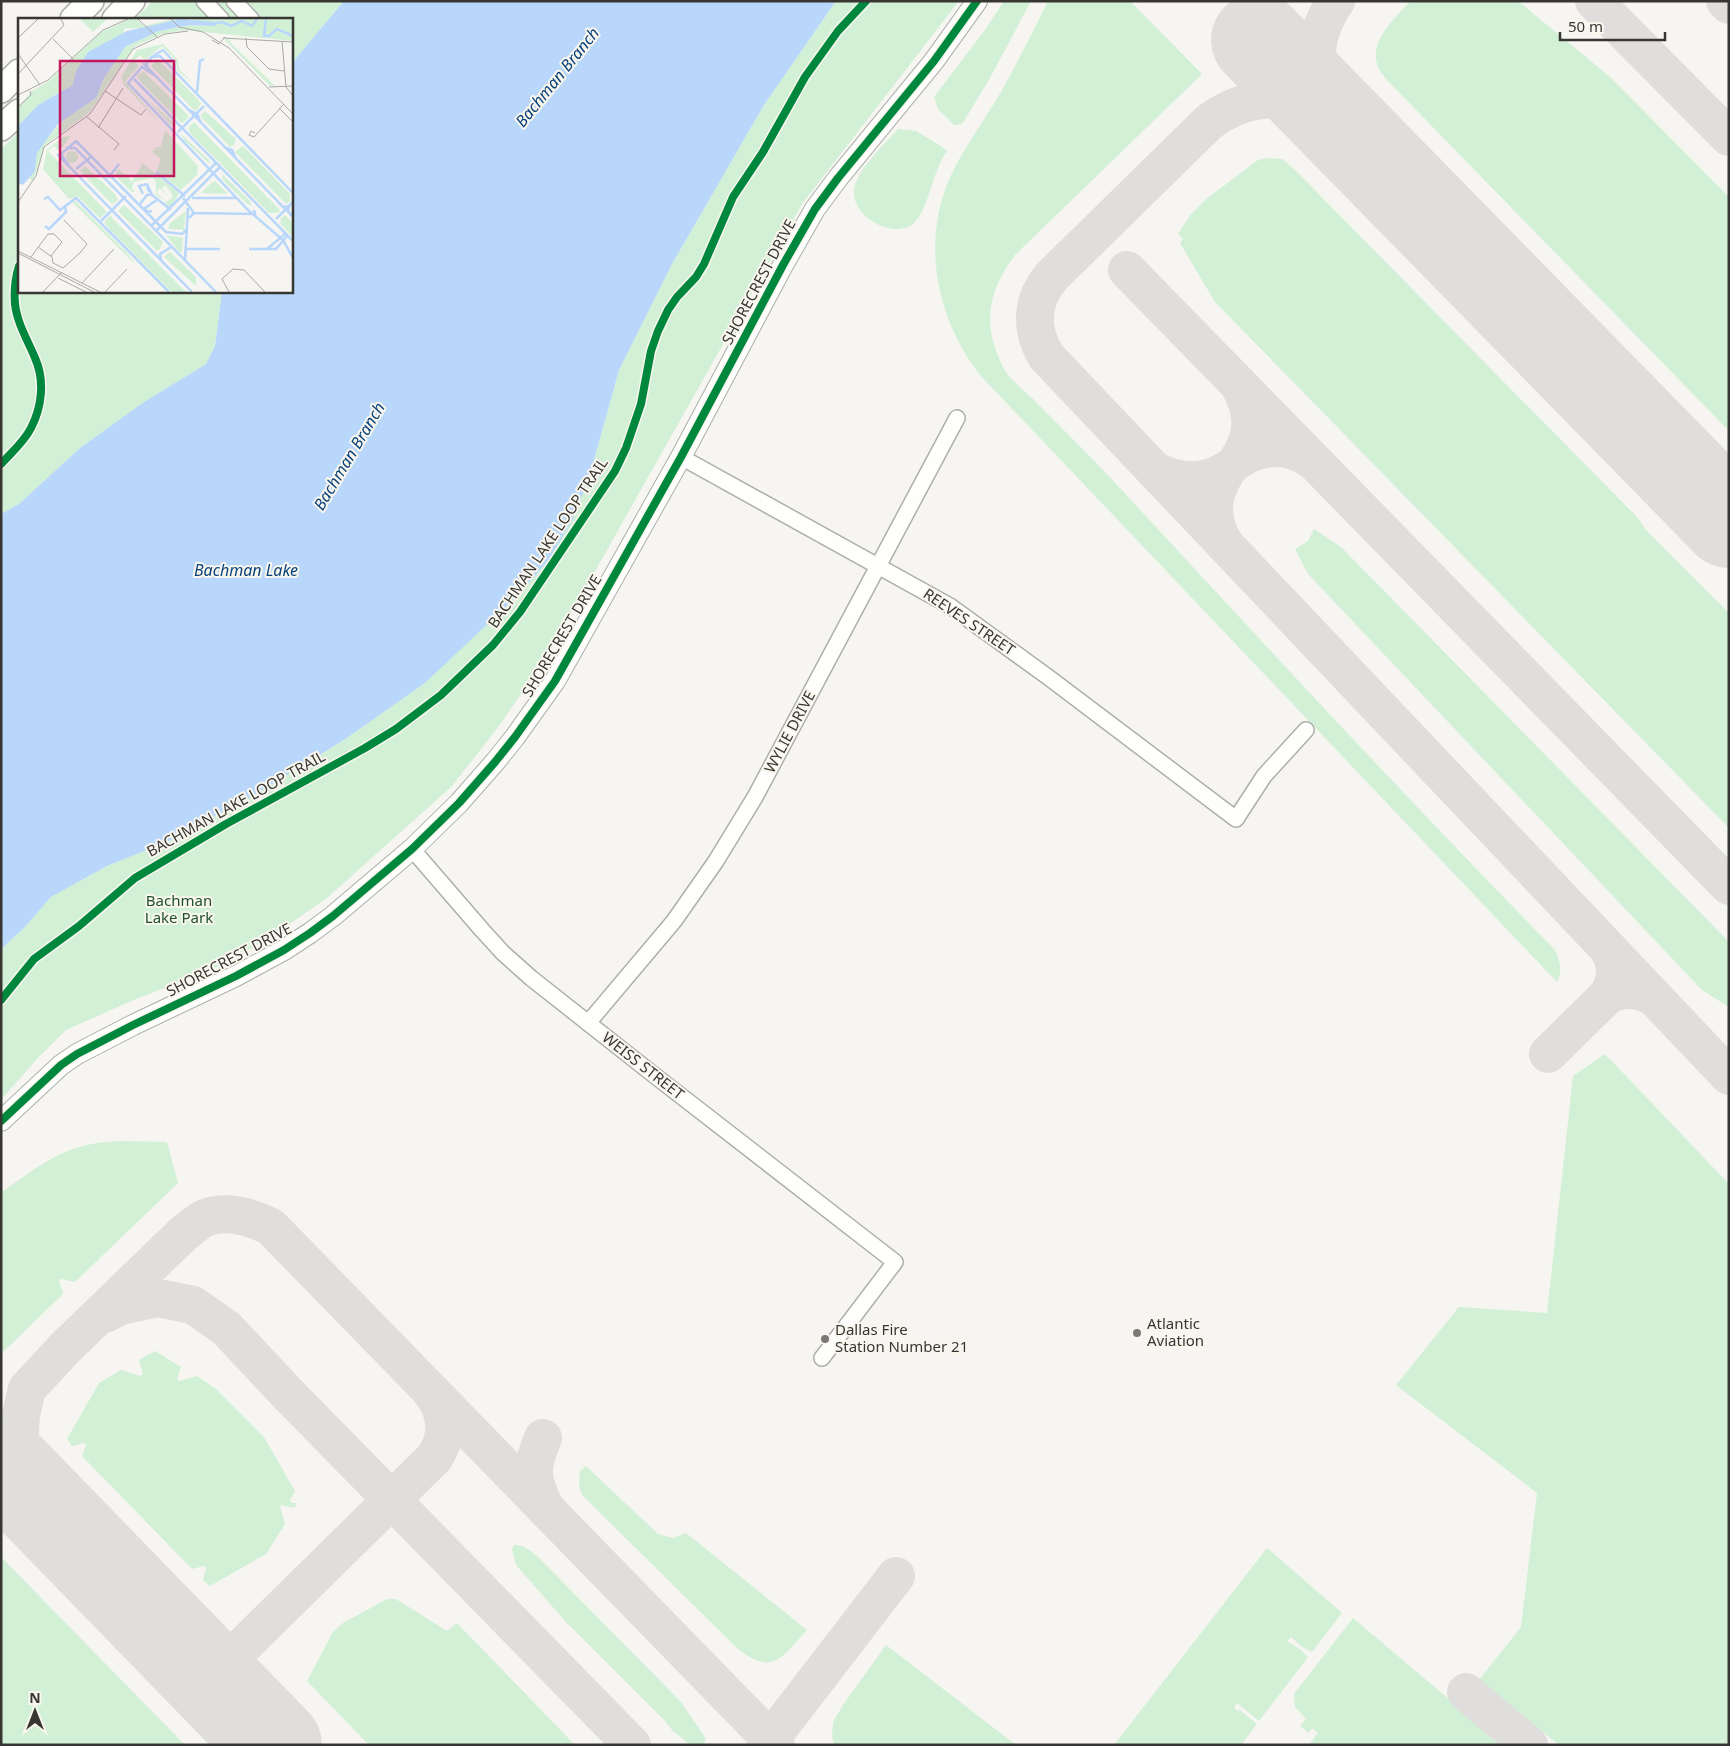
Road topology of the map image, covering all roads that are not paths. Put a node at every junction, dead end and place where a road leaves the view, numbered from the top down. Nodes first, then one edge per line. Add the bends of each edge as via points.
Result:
1 (91, 1) edge
2 (132, 1) edge
3 (204, 1) edge
4 (234, 1) edge
5 (977, 1) edge
6 (74, 18) edge
7 (115, 18) edge
8 (220, 18) edge
9 (250, 18) edge
10 (18, 73) edge
11 (1, 90) edge
12 (18, 113) edge
13 (1, 128) edge
14 (958, 418) dead end
15 (681, 457) junction
16 (879, 566) junction
17 (1306, 730) dead end
18 (412, 849) junction
19 (588, 1023) junction
20 (1, 1122) edge
21 (822, 1358) dead end

1 - 6 main road
2 - 7 main road
3 - 8 street
4 - 9 street
5 - 15 street, SHORECREST DRIVE via 934,61 815,209
10 - 11 main road
12 - 13 main road
14 - 16 street, WYLIE DRIVE
15 - 16 street, REEVES STREET
15 - 18 street, SHORECREST DRIVE via 555,681 495,762
16 - 17 street, REEVES STREET via 950,606 1236,819 1264,776
16 - 19 street, WYLIE DRIVE via 755,797 716,861 674,921
18 - 19 street, WEISS STREET via 503,952
18 - 20 street, SHORECREST DRIVE via 333,916 284,950 77,1054
19 - 21 street, WEISS STREET via 895,1262

